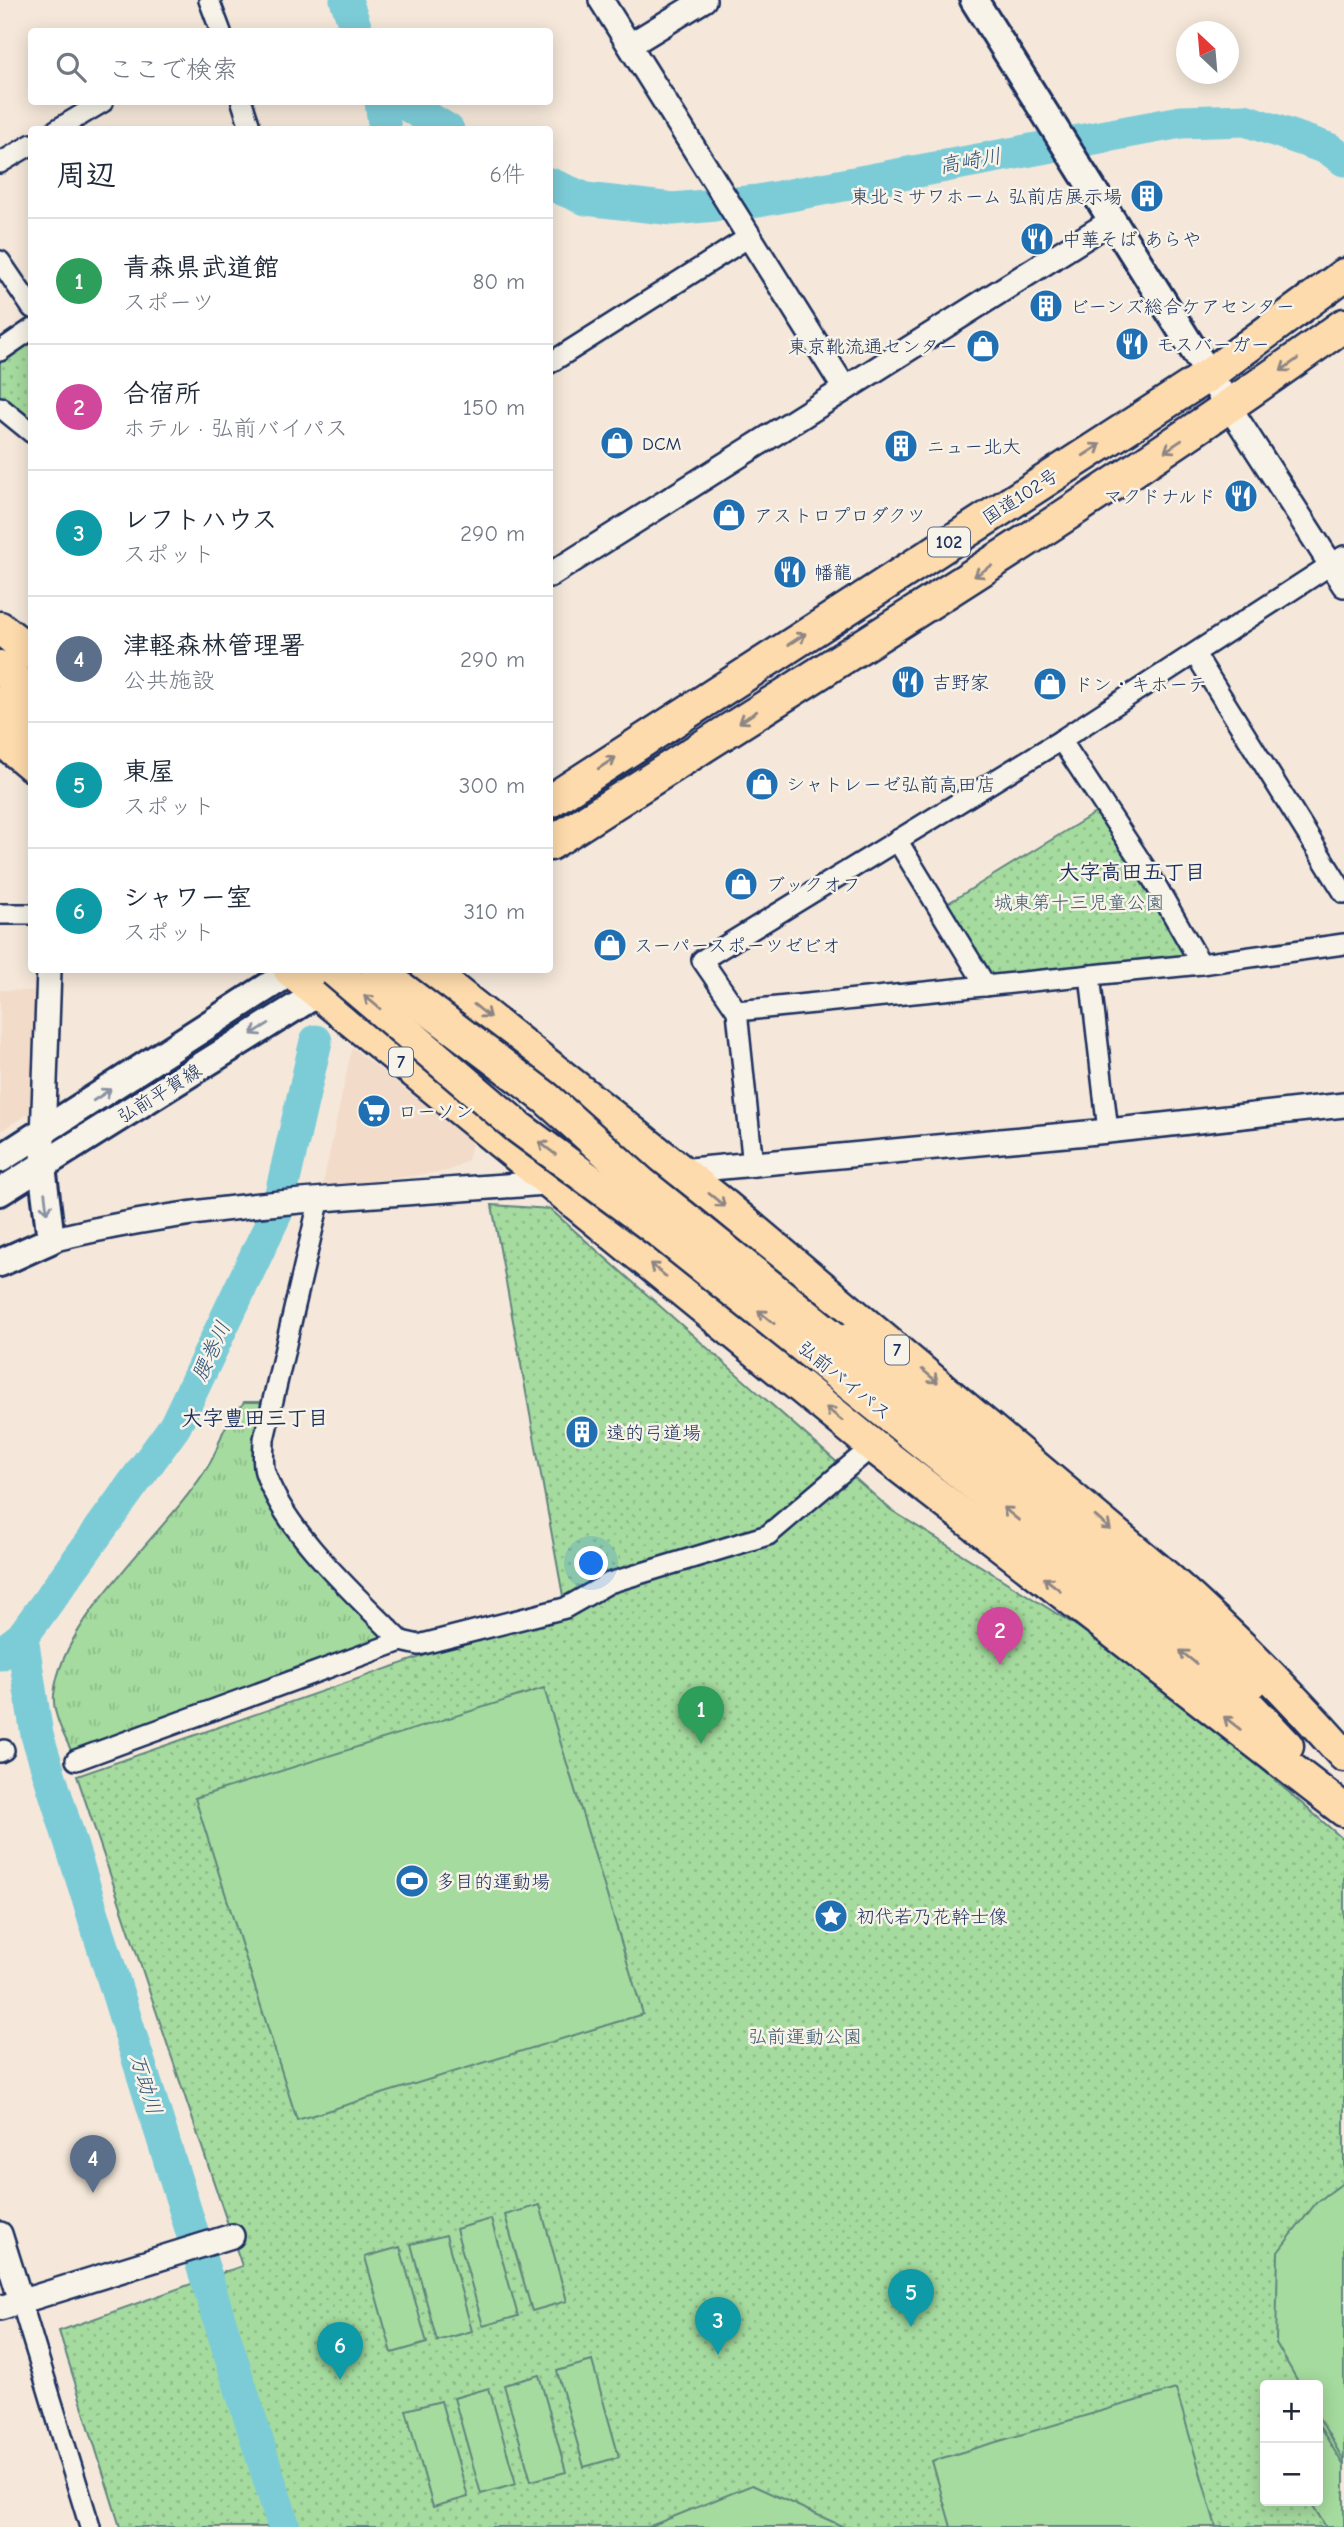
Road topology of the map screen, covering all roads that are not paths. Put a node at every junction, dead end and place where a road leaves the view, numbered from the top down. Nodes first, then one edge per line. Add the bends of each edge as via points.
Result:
1 (209, 0) edge
2 (601, 0) edge
3 (704, 0) edge
4 (974, 0) edge
5 (219, 28) edge
6 (629, 45) junction
7 (98, 105) edge
8 (243, 105) edge
9 (63, 126) edge
10 (250, 126) edge
11 (28, 146) edge
12 (0, 163) edge
13 (1113, 220) junction
14 (745, 229) junction
15 (0, 261) edge
16 (1344, 275) edge
17 (28, 302) edge
18 (1344, 325) edge
19 (28, 332) edge
20 (0, 351) edge
21 (553, 361) edge
22 (1210, 374) junction
23 (845, 389) junction
24 (0, 407) edge
25 (1230, 408) junction
26 (28, 430) edge
27 (1338, 560) edge
28 (553, 573) edge
29 (1344, 585) edge
30 (0, 628) edge
31 (28, 650) edge
32 (1195, 654) junction
33 (0, 667) edge
34 (28, 690) edge
35 (0, 702) edge
36 (28, 724) edge
37 (0, 738) edge
38 (1061, 740) junction
39 (28, 762) edge
40 (553, 798) edge
41 (897, 840) junction
42 (553, 842) edge
43 (1344, 892) edge
44 (0, 914) edge
45 (28, 914) edge
46 (1344, 944) edge
47 (1201, 964) junction
48 (49, 973) edge
49 (287, 973) edge
50 (301, 973) edge
51 (346, 973) edge
52 (381, 973) edge
53 (432, 973) edge
54 (1090, 975) junction
55 (326, 981) edge
56 (986, 986) junction
57 (737, 1012) junction
58 (1344, 1105) edge
59 (43, 1130) junction
60 (1108, 1131) junction
61 (0, 1159) edge
62 (41, 1166) junction
63 (753, 1166) junction
64 (682, 1172) junction
65 (550, 1183) junction
66 (0, 1192) edge
67 (311, 1203) junction
68 (51, 1240) junction
69 (0, 1264) edge
70 (827, 1348) junction
71 (873, 1446) junction
72 (401, 1641) junction
73 (1344, 1755) edge
74 (76, 1760) dead end
75 (1344, 1765) edge
76 (1344, 1804) edge
77 (1344, 1810) edge
78 (0, 2234) edge
79 (223, 2239) dead end
80 (11, 2304) edge
81 (90, 2527) edge

1 - 5 street
2 - 6 street
3 - 6 street
4 - 13 main road
6 - 14 street
7 - 9 street
8 - 10 street
11 - 12 street
13 - 22 main road
13 - 23 street
14 - 21 street
14 - 23 street
15 - 17 street
16 - 22 highway, 国道102号 / 102
18 -> 25 highway, 102
19 - 20 street
22 - 25 main road
40 -> 22 highway, 国道102号 / 102
23 - 28 street
24 - 26 street
25 - 27 street
25 -> 42 highway, 102 via 995,563
27 - 29 street
27 - 32 street
30 - 31 highway
32 - 38 street
32 - 43 street
33 - 34 highway
35 - 36 highway
37 - 39 highway
38 - 41 street
38 - 47 street via 1153,880
41 - 56 street
41 - 57 street via 702,960
44 - 45 street
46 - 47 street
47 - 54 street
48 - 59 street
59 -> 49 main road, 弘前平賀線
50 - 55 highway, 7
51 - 55 highway
52 - 70 highway, 弘前バイパス / 7, bridge via 546,1098
53 -> 64 highway, 7
54 - 56 street
54 - 60 street
55 -> 62 main road, 弘前平賀線
55 - 65 highway, 7
70 -> 55 highway, 弘前バイパス / 7, bridge via 656,1229
56 - 57 street
57 - 63 street
58 - 60 street
59 - 61 main road, 弘前平賀線
59 - 62 street
60 - 63 street
62 - 66 main road, 弘前平賀線
62 -> 68 main road
63 - 64 street
64 - 65 street
64 -> 73 highway, 7 via 1226,1629
65 - 67 street
71 -> 65 highway, 7
67 - 68 street via 120,1223
67 - 72 street via 264,1440 264,1470 281,1506 321,1559
68 - 69 main road
70 - 75 highway, 弘前バイパス / 7 via 1160,1603
76 -> 70 highway, 弘前バイパス / 7 via 1247,1704
71 - 72 street via 768,1535 609,1583 565,1608 541,1615 419,1646
77 -> 71 highway, 7
72 - 74 street
78 - 80 street
79 - 80 street
80 - 81 street

